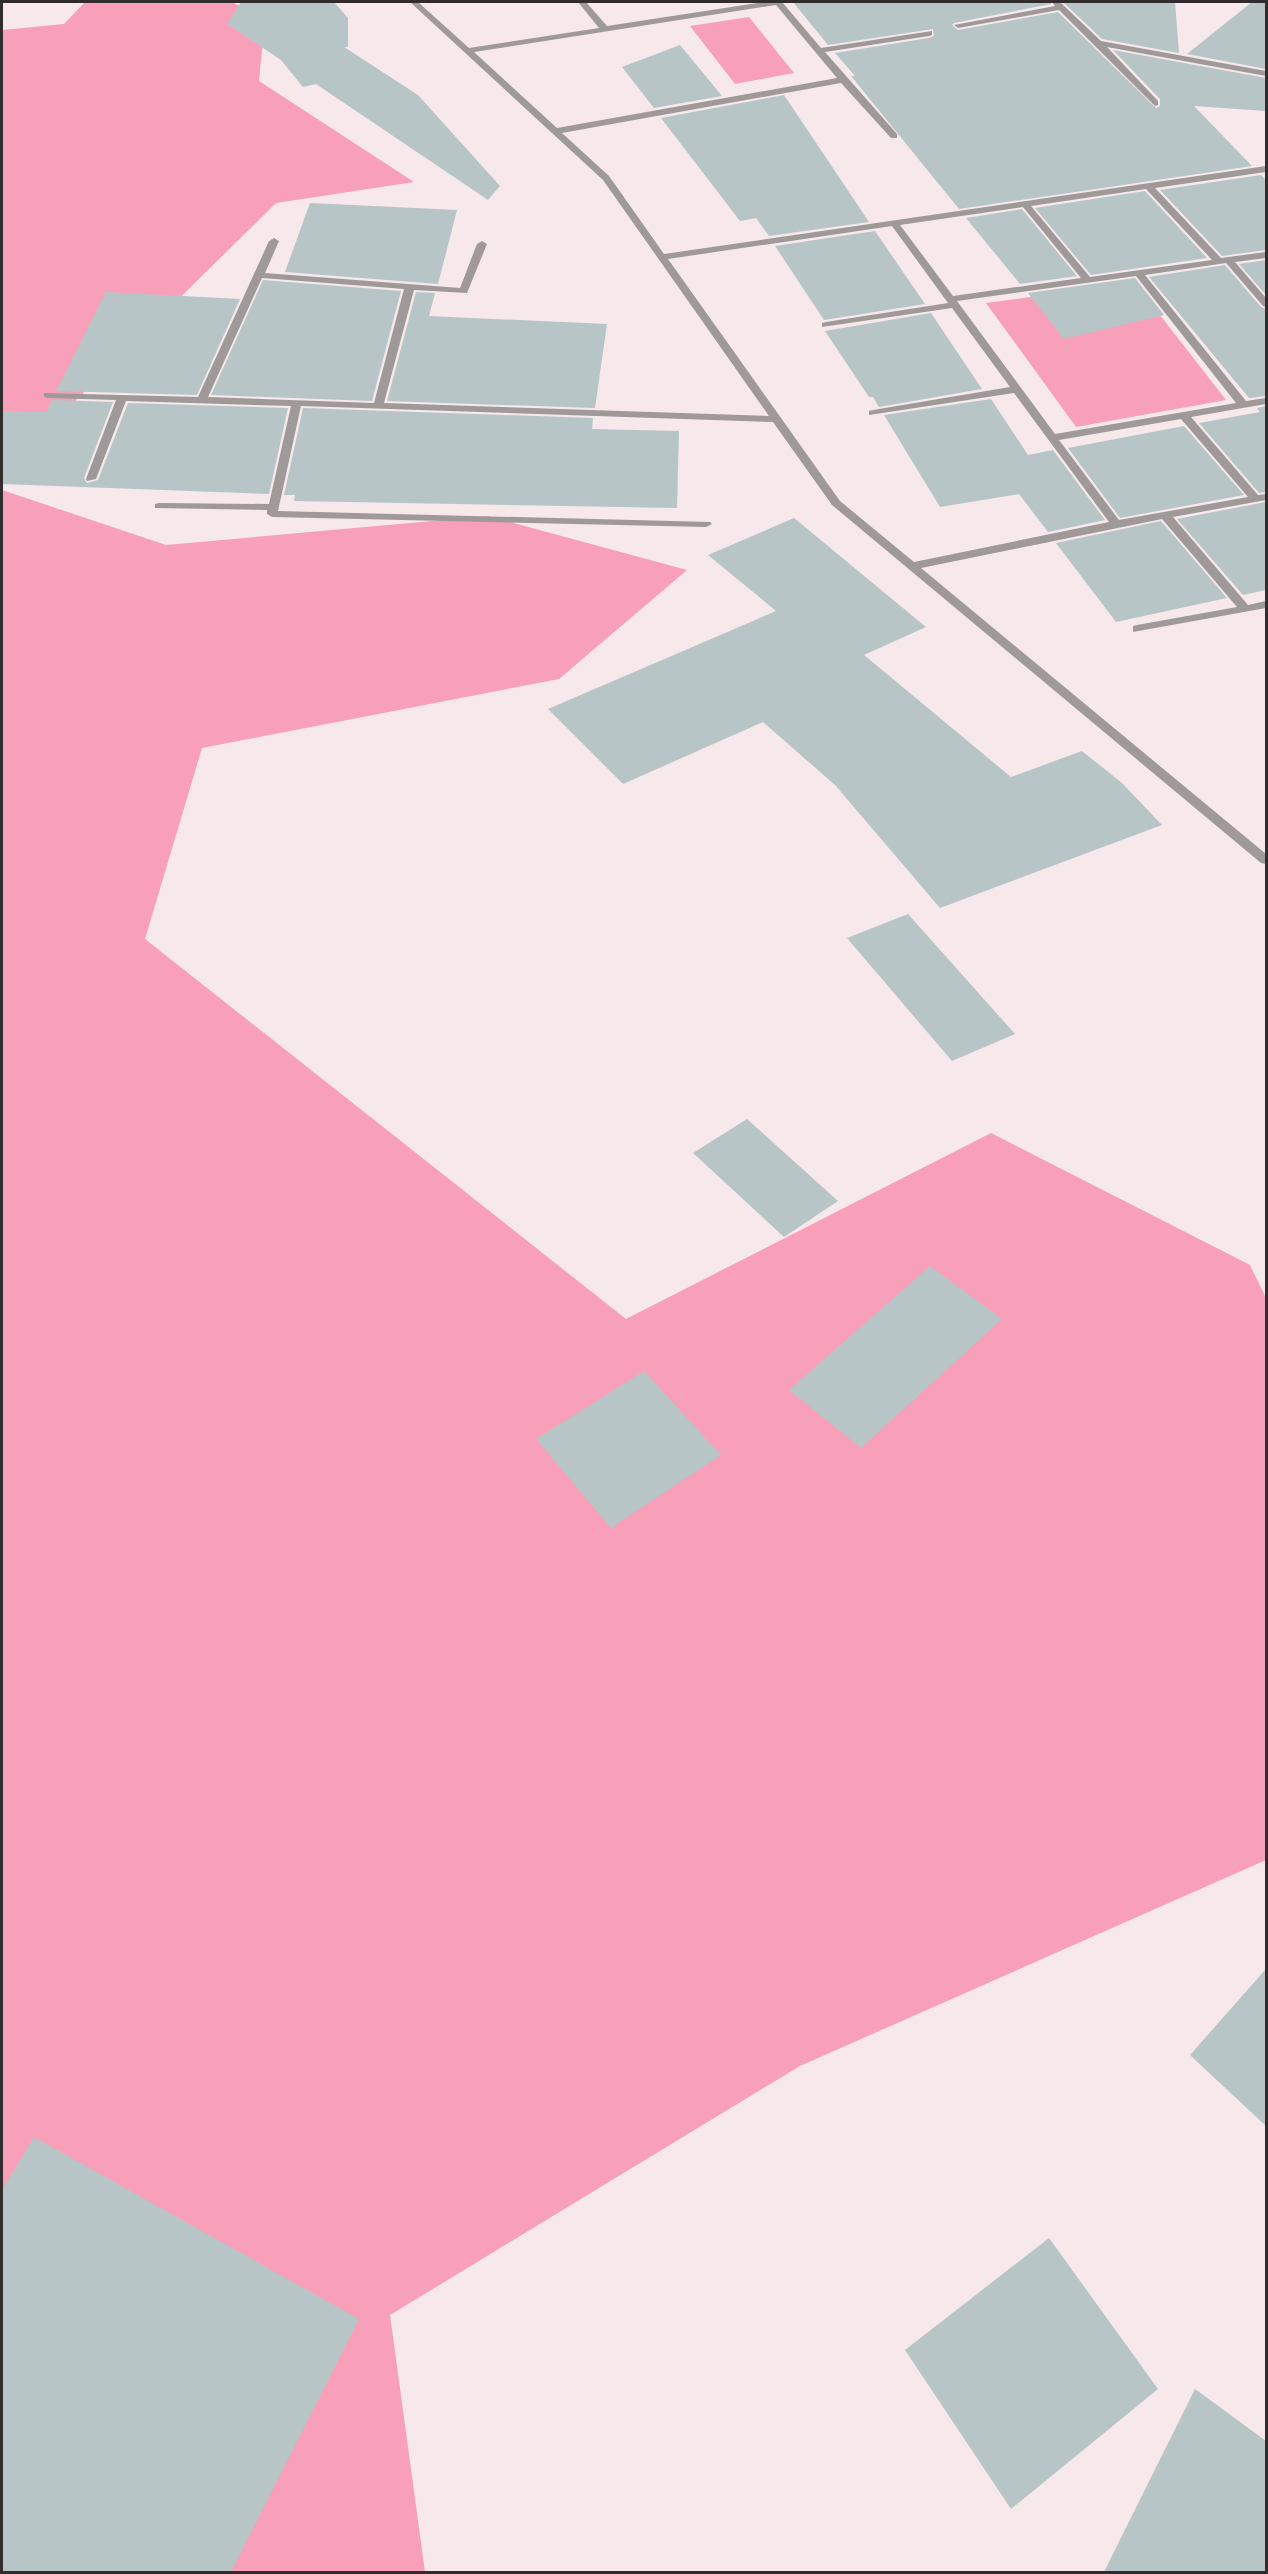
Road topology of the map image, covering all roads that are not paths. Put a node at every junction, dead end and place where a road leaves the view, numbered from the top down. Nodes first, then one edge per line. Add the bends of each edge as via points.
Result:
1 (414, 2) edge
2 (582, 2) edge
3 (711, 2) edge
4 (777, 2) edge
5 (1058, 4) edge
6 (718, 10) junction
7 (958, 25) dead end
8 (605, 29) junction
9 (929, 33) dead end
10 (1098, 43) junction
11 (467, 51) junction
12 (818, 51) junction
13 (1266, 74) edge
14 (843, 80) junction
15 (1155, 103) dead end
16 (555, 131) junction
17 (894, 136) dead end
18 (1266, 169) edge
19 (1148, 186) junction
20 (1025, 204) junction
21 (894, 223) junction
22 (273, 242) dead end
23 (483, 244) dead end
24 (1266, 255) edge
25 (662, 257) junction
26 (1224, 261) junction
27 (1139, 273) junction
28 (259, 275) junction
29 (1088, 280) junction
30 (410, 287) junction
31 (953, 302) junction
32 (1266, 304) edge
33 (826, 326) dead end
34 (1017, 389) junction
35 (48, 395) dead end
36 (122, 398) junction
37 (202, 400) junction
38 (1266, 401) edge
39 (297, 403) junction
40 (1244, 405) junction
41 (378, 406) junction
42 (873, 413) dead end
43 (1184, 415) junction
44 (777, 419) junction
45 (1053, 438) junction
46 (91, 479) dead end
47 (1261, 497) edge
48 (159, 506) dead end
49 (274, 507) junction
50 (1165, 515) junction
51 (706, 524) dead end
52 (1116, 524) junction
53 (912, 566) junction
54 (1266, 605) edge
55 (1245, 609) junction
56 (1137, 629) dead end
57 (1266, 860) edge

1 - 11 street
2 - 8 street
3 - 6 street
4 - 6 street
4 - 12 street
5 - 7 street
5 - 10 street
6 - 8 street
8 - 11 street
9 - 12 street
10 - 13 street
10 - 15 street
11 - 16 street
12 - 14 street
14 - 16 street
14 - 17 street
16 - 25 street via 606,178
18 - 19 street
19 - 20 street
19 - 26 street
20 - 21 street
20 - 29 street
21 - 25 street
21 - 31 street
22 - 28 street
23 - 30 street via 465,291
24 - 26 street
25 - 44 street
26 - 27 street
26 - 32 street
27 - 29 street
27 - 40 street
28 - 30 street
28 - 37 street
29 - 31 street
30 - 41 street
31 - 33 street
31 - 34 street
34 - 42 street
34 - 45 street
35 - 36 street
36 - 37 street
36 - 46 street
37 - 39 street
38 - 40 street
39 - 41 street
39 - 49 street
40 - 43 street
41 - 44 street
43 - 45 street
43 - 47 street
44 - 53 street via 836,503
45 - 52 street
47 - 50 street
48 - 49 street
49 - 51 street via 272,514
50 - 52 street
50 - 55 street
52 - 53 street
53 - 57 street
54 - 55 street
55 - 56 street

